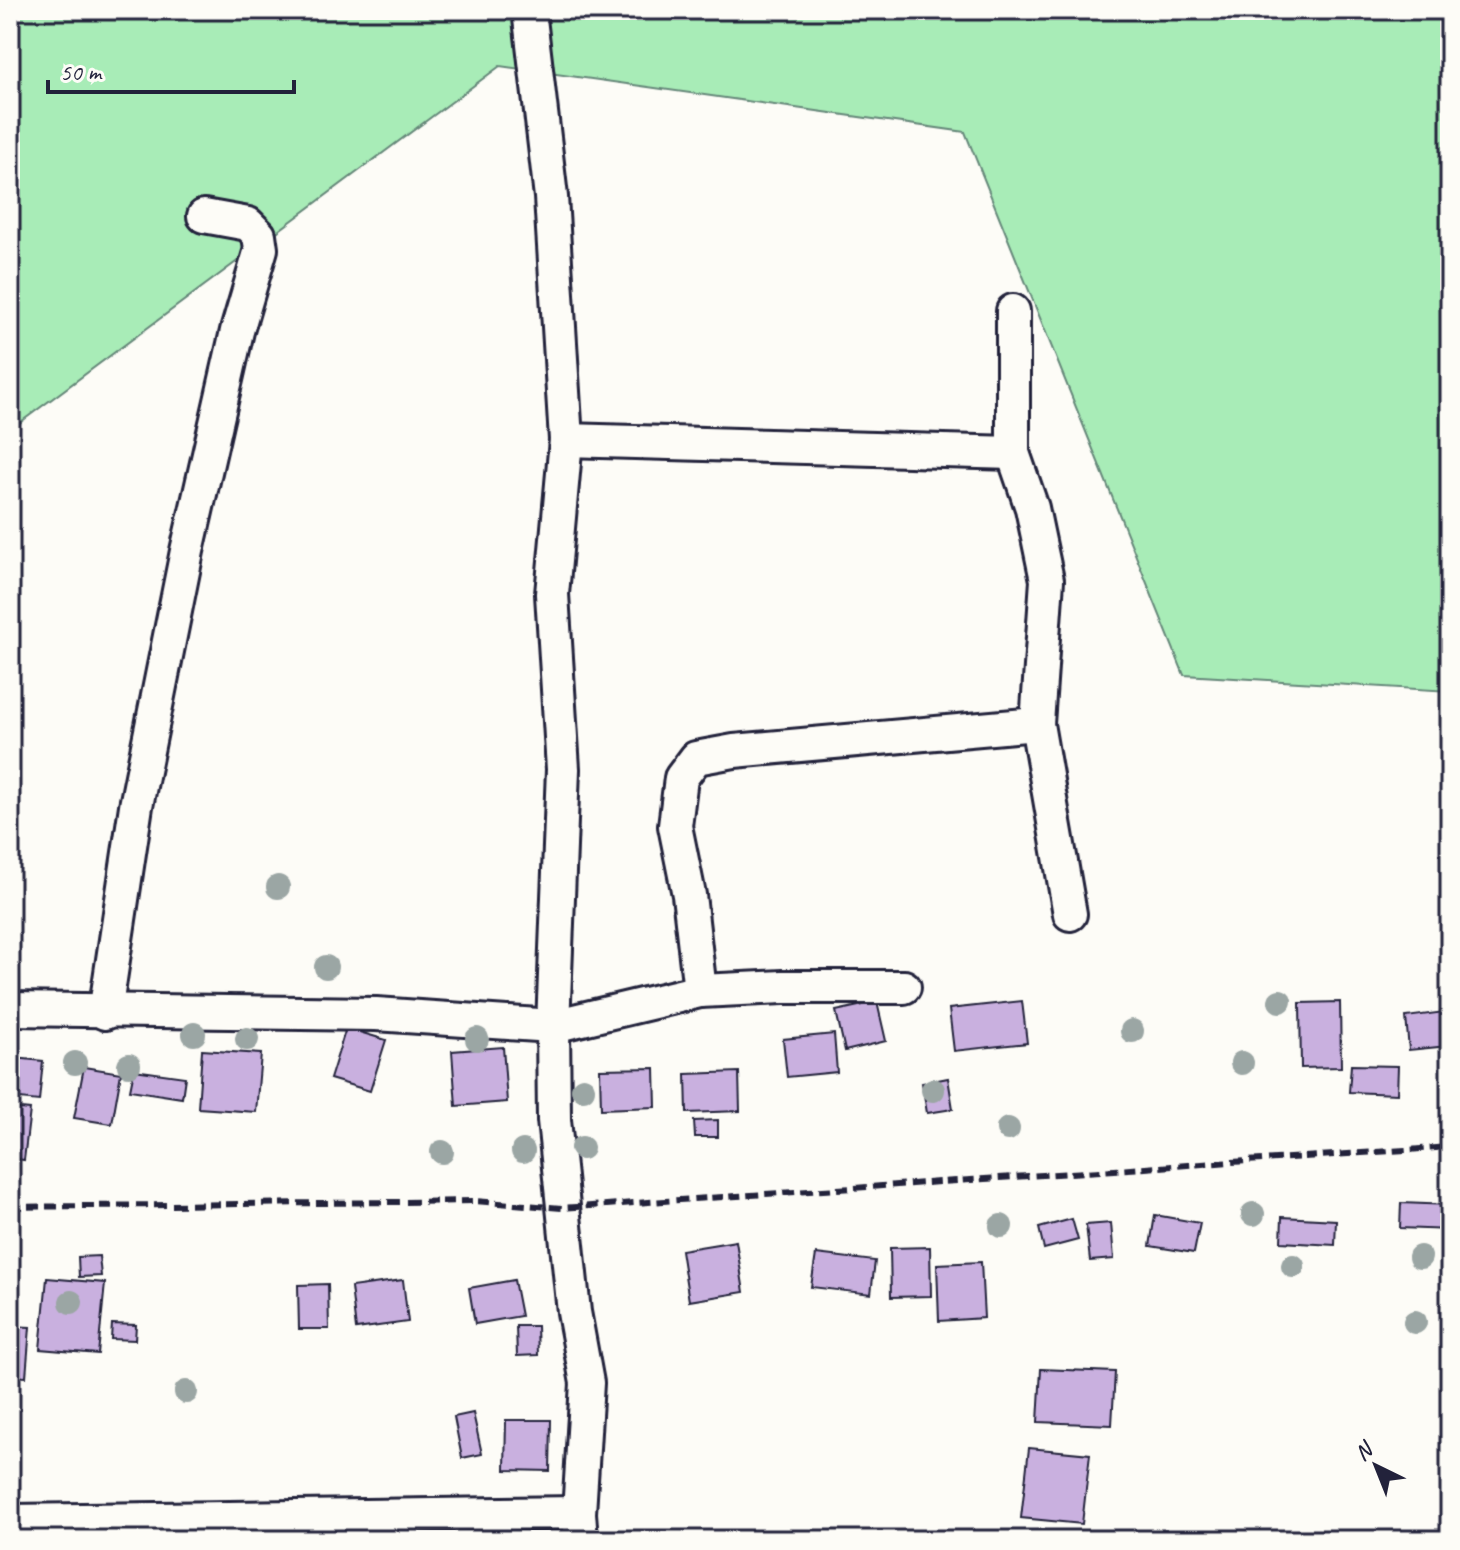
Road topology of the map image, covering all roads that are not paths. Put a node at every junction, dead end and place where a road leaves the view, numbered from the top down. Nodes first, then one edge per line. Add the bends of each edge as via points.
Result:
1 (529, 10) edge
2 (204, 216) dead end
3 (1013, 311) dead end
4 (566, 440) junction
5 (1013, 453) junction
6 (1037, 724) junction
7 (1070, 914) dead end
8 (904, 987) dead end
9 (700, 991) junction
10 (10, 1009) edge
11 (105, 1013) junction
12 (553, 1026) junction
13 (10, 1521) edge
14 (580, 1526) edge

1 - 4 street via 551,197
2 - 11 street via 248,224 259,235 261,249 187,551 136,806
3 - 5 street
4 - 5 street
4 - 12 street via 552,594 563,769
5 - 6 street via 1032,508 1047,580
6 - 7 street
6 - 9 street via 696,758 681,778 675,826
8 - 9 street
9 - 12 street
10 - 11 street
11 - 12 street via 376,1014
12 - 14 street via 555,1134 587,1383
13 - 14 street

